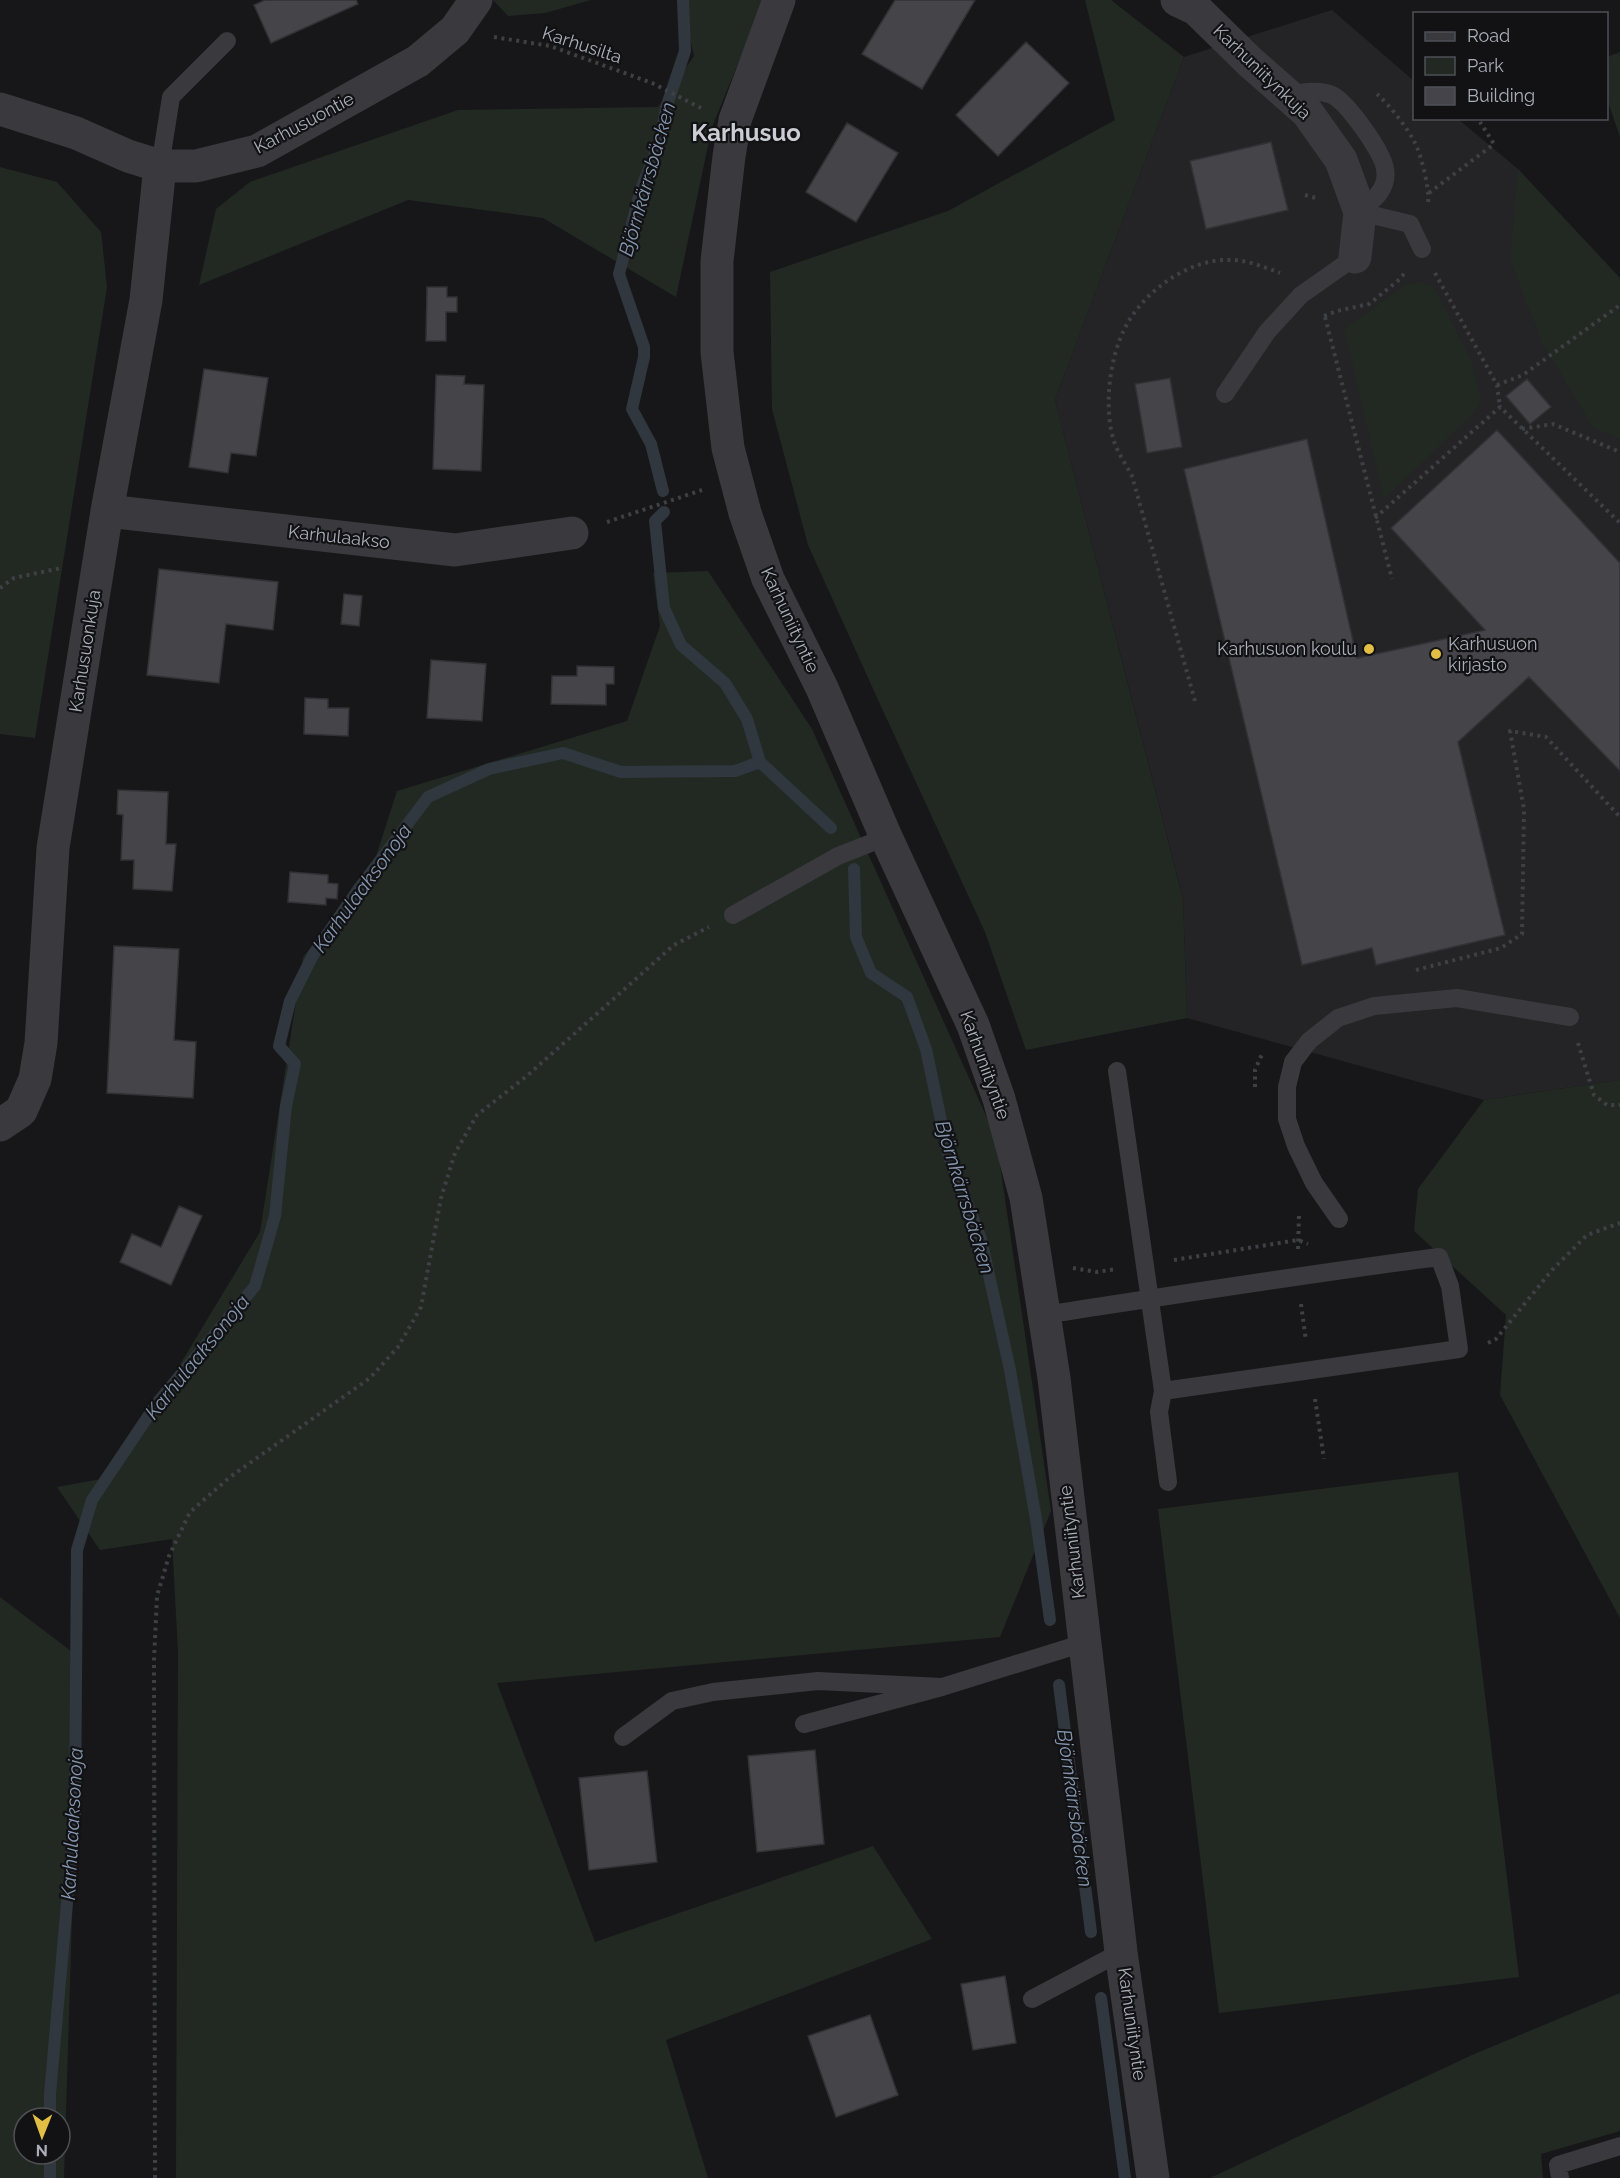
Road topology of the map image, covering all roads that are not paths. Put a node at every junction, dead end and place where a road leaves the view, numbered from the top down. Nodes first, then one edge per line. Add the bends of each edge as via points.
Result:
1 (476, 0) edge
2 (779, 0) edge
3 (1177, 0) edge
4 (227, 41) dead end
5 (0, 109) edge
6 (160, 166) junction
7 (1360, 212) junction
8 (1422, 249) road end
9 (1355, 257) joint
10 (1225, 394) dead end
11 (106, 511) junction
12 (572, 533) road end
13 (886, 837) junction
14 (733, 915) road end
15 (1570, 1017) road end
16 (1117, 1071) dead end
17 (0, 1125) edge
18 (1339, 1219) dead end
19 (1150, 1299) junction
20 (1044, 1315) junction
21 (1163, 1391) junction
22 (1168, 1482) dead end
23 (1084, 1644) junction
24 (942, 1687) junction
25 (804, 1724) dead end
26 (623, 1737) dead end
27 (1121, 1952) junction
28 (1032, 1999) dead end
29 (1620, 2146) edge
30 (1154, 2178) edge
31 (1560, 2178) edge

1 - 6 street, Karhusuontie via 455,30 418,61 257,151 196,166
2 - 13 street, Karhuniityntie via 735,120 717,261 717,352 728,448 768,579 822,688
3 - 7 street, Karhuniitynkuja via 1196,9 1307,112 1341,160
4 - 6 lane via 171,97
5 - 6 street, Karhusuontie
6 - 11 street, Karhusuonkuja via 146,300
7 - 8 lane via 1410,224
7 - 9 street, Karhuniitynkuja
9 - 10 lane via 1300,295 1266,333
11 - 12 street, Karhulaakso via 455,550
11 - 17 street, Karhusuonkuja via 53,848 41,1043 35,1078 21,1111
13 - 14 lane via 838,856
13 - 20 street, Karhuniityntie via 973,1025 999,1099 1026,1198
15 - 18 lane via 1457,998 1374,1006 1338,1018 1309,1041 1293,1062 1287,1087 1287,1119 1314,1183
16 - 19 lane
19 - 20 lane
19 - 21 lane
19 - 21 lane via 1439,1257 1450,1286 1459,1349
20 - 23 street, Karhuniityntie
21 - 22 lane via 1159,1412
23 - 24 lane
23 - 27 street, Karhuniityntie
24 - 25 lane
24 - 26 lane via 818,1681 713,1692 672,1701
27 - 28 lane
27 - 30 street, Karhuniityntie
29 - 31 lane via 1558,2164

